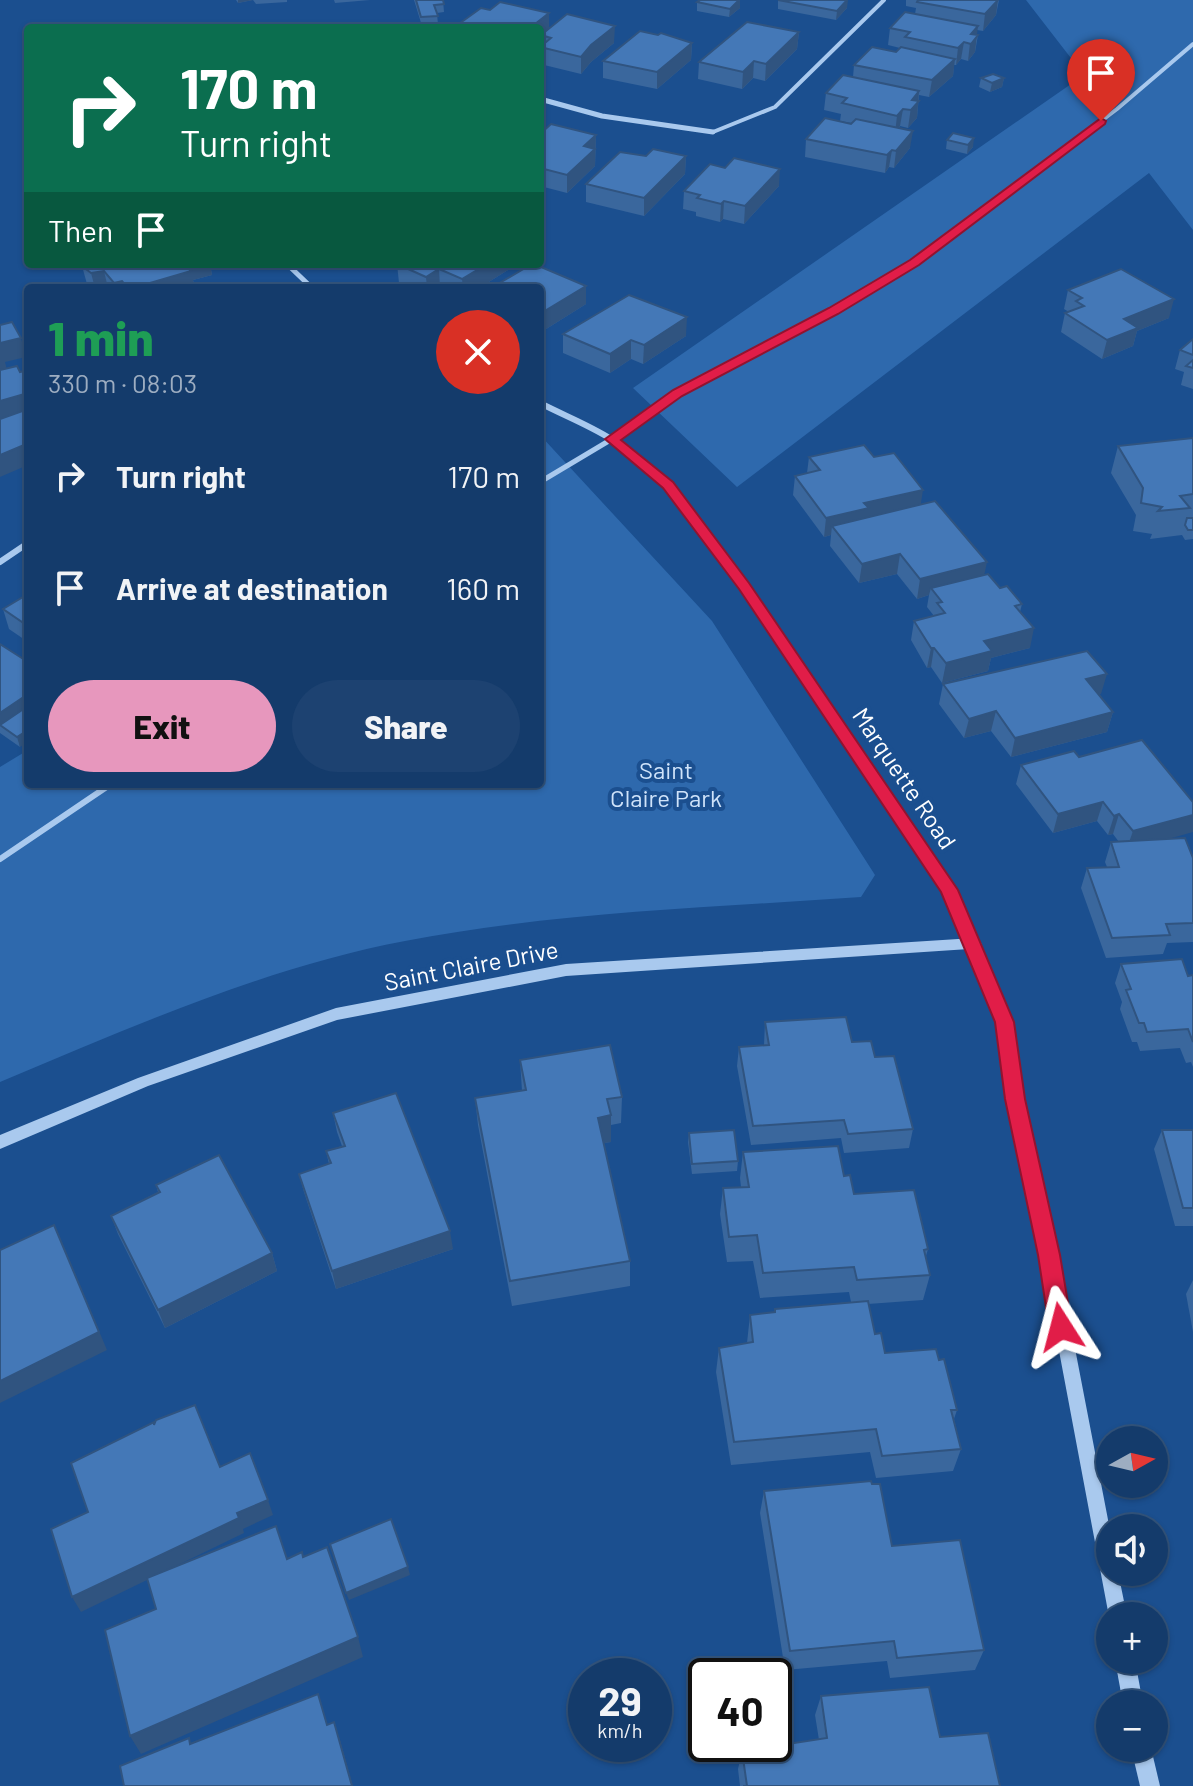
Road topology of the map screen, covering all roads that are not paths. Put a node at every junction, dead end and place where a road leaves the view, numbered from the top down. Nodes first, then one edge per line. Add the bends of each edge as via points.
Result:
1 (884, 0) edge
2 (1193, 44) edge
3 (544, 100) edge
4 (713, 132) joint
5 (291, 268) edge
6 (308, 284) edge
7 (544, 405) edge
8 (612, 439) junction
9 (544, 480) edge
10 (24, 546) edge
11 (0, 562) edge
12 (105, 788) edge
13 (0, 859) edge
14 (974, 943) junction
15 (0, 1142) edge
16 (1114, 1602) edge
17 (1144, 1762) edge
18 (1150, 1786) edge

1 - 4 lane via 775,107
2 - 8 lane via 1117,109 914,263 678,393
3 - 4 street via 602,116
5 - 6 street
7 - 8 street, Marquette Road
8 - 9 lane
8 - 14 street, Marquette Road via 668,485 744,586 941,877
10 - 11 street
12 - 13 lane
14 - 15 street, Saint Claire Drive via 566,970 336,1014 143,1082
14 - 16 street, Marquette Road via 1005,1022 1015,1099
17 - 18 street

